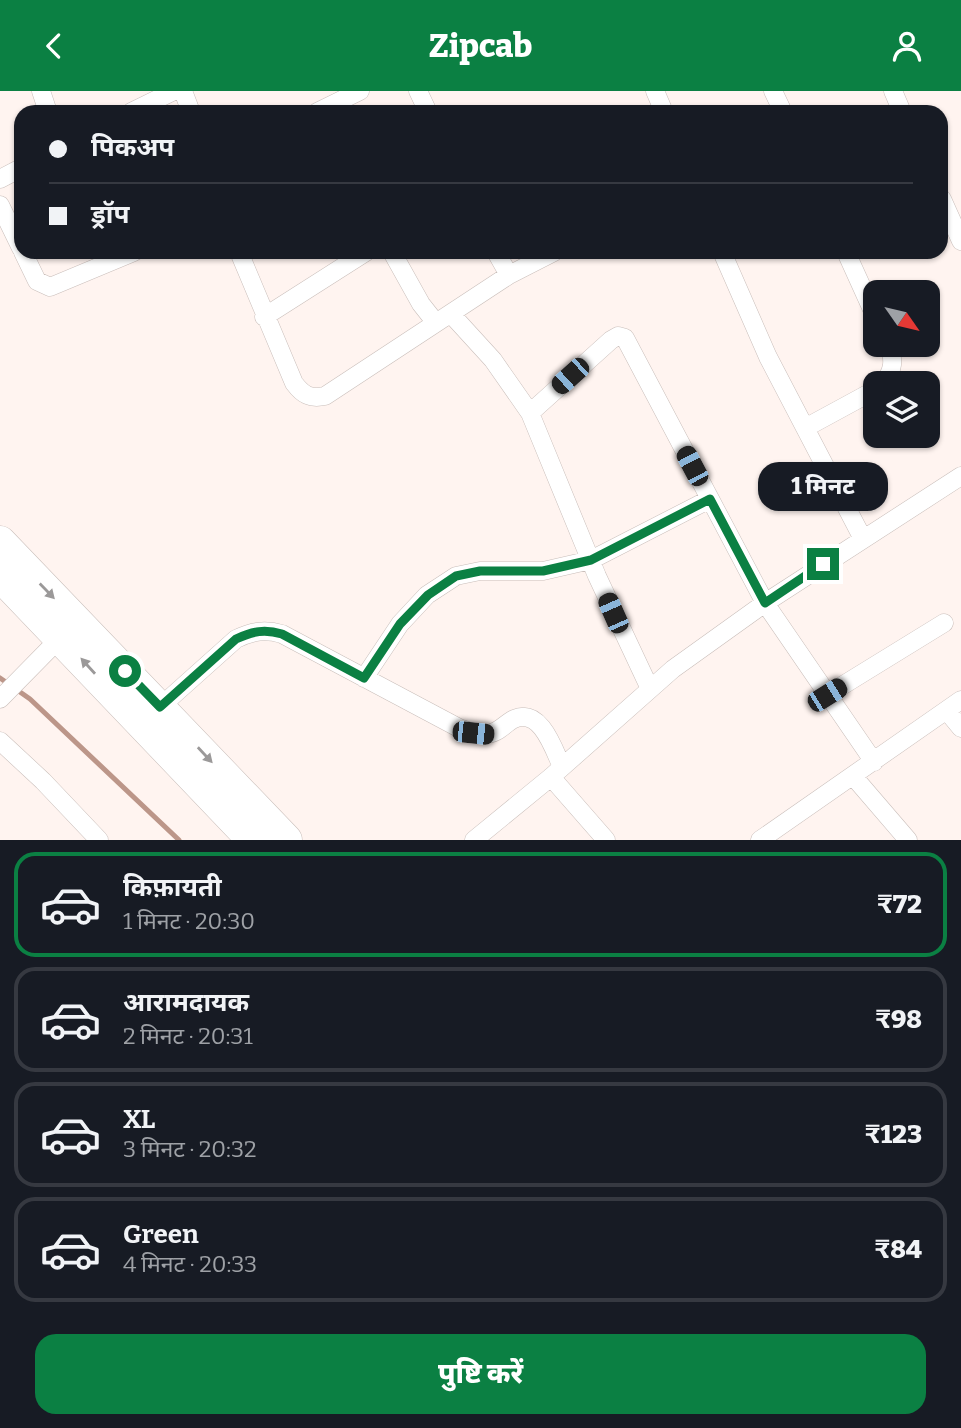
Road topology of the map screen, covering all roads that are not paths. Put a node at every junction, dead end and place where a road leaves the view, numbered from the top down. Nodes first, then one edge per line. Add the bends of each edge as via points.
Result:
1 (174, 91) edge
2 (360, 91) edge
3 (141, 102) edge
4 (333, 105) edge
5 (0, 205) edge
6 (948, 212) edge
7 (14, 234) edge
8 (961, 241) edge
9 (26, 259) edge
10 (117, 259) edge
11 (242, 259) edge
12 (355, 259) edge
13 (395, 259) edge
14 (500, 259) edge
15 (540, 259) edge
16 (725, 259) edge
17 (849, 259) edge
18 (509, 275) junction
19 (863, 290) edge
20 (264, 317) junction
21 (443, 318) junction
22 (863, 397) edge
23 (530, 413) junction
24 (805, 428) junction
25 (961, 476) edge
26 (710, 499) junction
27 (863, 539) junction
28 (0, 542) edge
29 (591, 560) junction
30 (0, 575) edge
31 (765, 603) junction
32 (944, 622) dead end
33 (61, 637) junction
34 (364, 678) junction
35 (650, 689) junction
36 (827, 695) junction
37 (0, 699) edge
38 (954, 706) edge
39 (160, 707) junction
40 (961, 728) edge
41 (0, 741) edge
42 (874, 762) junction
43 (556, 772) junction
44 (853, 776) junction
45 (99, 840) edge
46 (253, 840) edge
47 (286, 840) edge
48 (474, 840) edge
49 (606, 840) edge
50 (760, 840) edge
51 (908, 840) edge

1 - 3 street
2 - 4 street
5 - 7 street
6 - 8 street
9 - 10 street via 43,286
11 - 20 street
12 - 20 street
13 - 21 street via 421,304
14 - 18 street
15 - 18 street
16 - 24 street
17 - 19 street
18 - 21 street
20 - 21 street via 294,383 314,398 325,396
21 - 23 street via 493,360
22 - 24 street
23 - 26 street via 611,340 625,338
23 - 29 street
24 - 27 street
25 - 27 street
26 - 29 street
26 - 31 street
27 - 31 street
28 -> 39 highway
29 - 34 street via 543,571 480,571 456,576 428,595 400,624
29 - 35 street
30 - 33 highway
31 - 35 street
31 - 36 street
32 - 36 street
33 - 37 street
46 -> 33 highway
34 - 39 street via 282,634 251,632 236,639
34 - 43 street via 473,733 488,735 514,719 527,717 547,735
35 - 43 street
36 - 42 street
38 - 40 street
38 - 42 street
39 -> 47 highway
41 - 45 street
42 - 44 street
43 - 48 street
43 - 49 street
44 - 50 street
44 - 51 street

